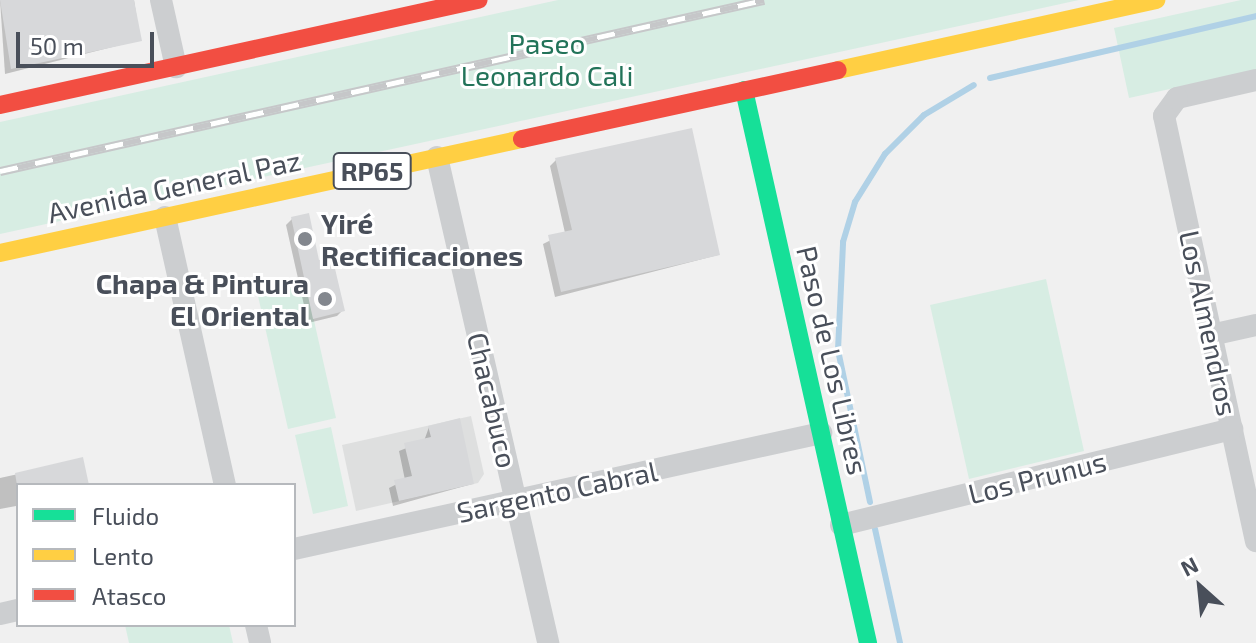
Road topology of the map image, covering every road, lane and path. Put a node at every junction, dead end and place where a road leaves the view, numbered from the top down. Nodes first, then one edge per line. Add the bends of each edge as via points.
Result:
1 (161, 0) edge
2 (479, 0) edge
3 (1156, 0) edge
4 (410, 8) edge
5 (176, 67) junction
6 (1256, 80) edge
7 (744, 90) junction
8 (0, 105) edge
9 (437, 157) junction
10 (165, 217) junction
11 (0, 253) edge
12 (1256, 325) edge
13 (1211, 335) junction
14 (1232, 429) junction
15 (821, 433) junction
16 (225, 483) edge
17 (516, 501) junction
18 (841, 525) junction
19 (1256, 541) edge
20 (296, 549) edge
21 (548, 643) edge
22 (868, 643) edge

1 - 5 street
2 - 4 main road
3 - 7 main road, Avenida General Paz / RP65
4 - 5 main road
5 - 8 main road
6 - 13 street, Los Almendros via 1167,106
7 - 9 main road, Avenida General Paz / RP65
7 - 15 main road, Paso de Los Libres
9 - 10 main road, Avenida General Paz / RP65
9 - 17 street, Chacabuco
10 - 11 main road, Avenida General Paz / RP65
10 - 16 street
12 - 13 street
13 - 14 street, Los Almendros
14 - 18 street, Los Prunus
14 - 19 street, Los Almendros
15 - 17 street, Sargento Cabral
15 - 18 main road, Paso de Los Libres
17 - 20 street, Sargento Cabral
17 - 21 street, Chacabuco
18 - 22 main road, Paso de Los Libres

